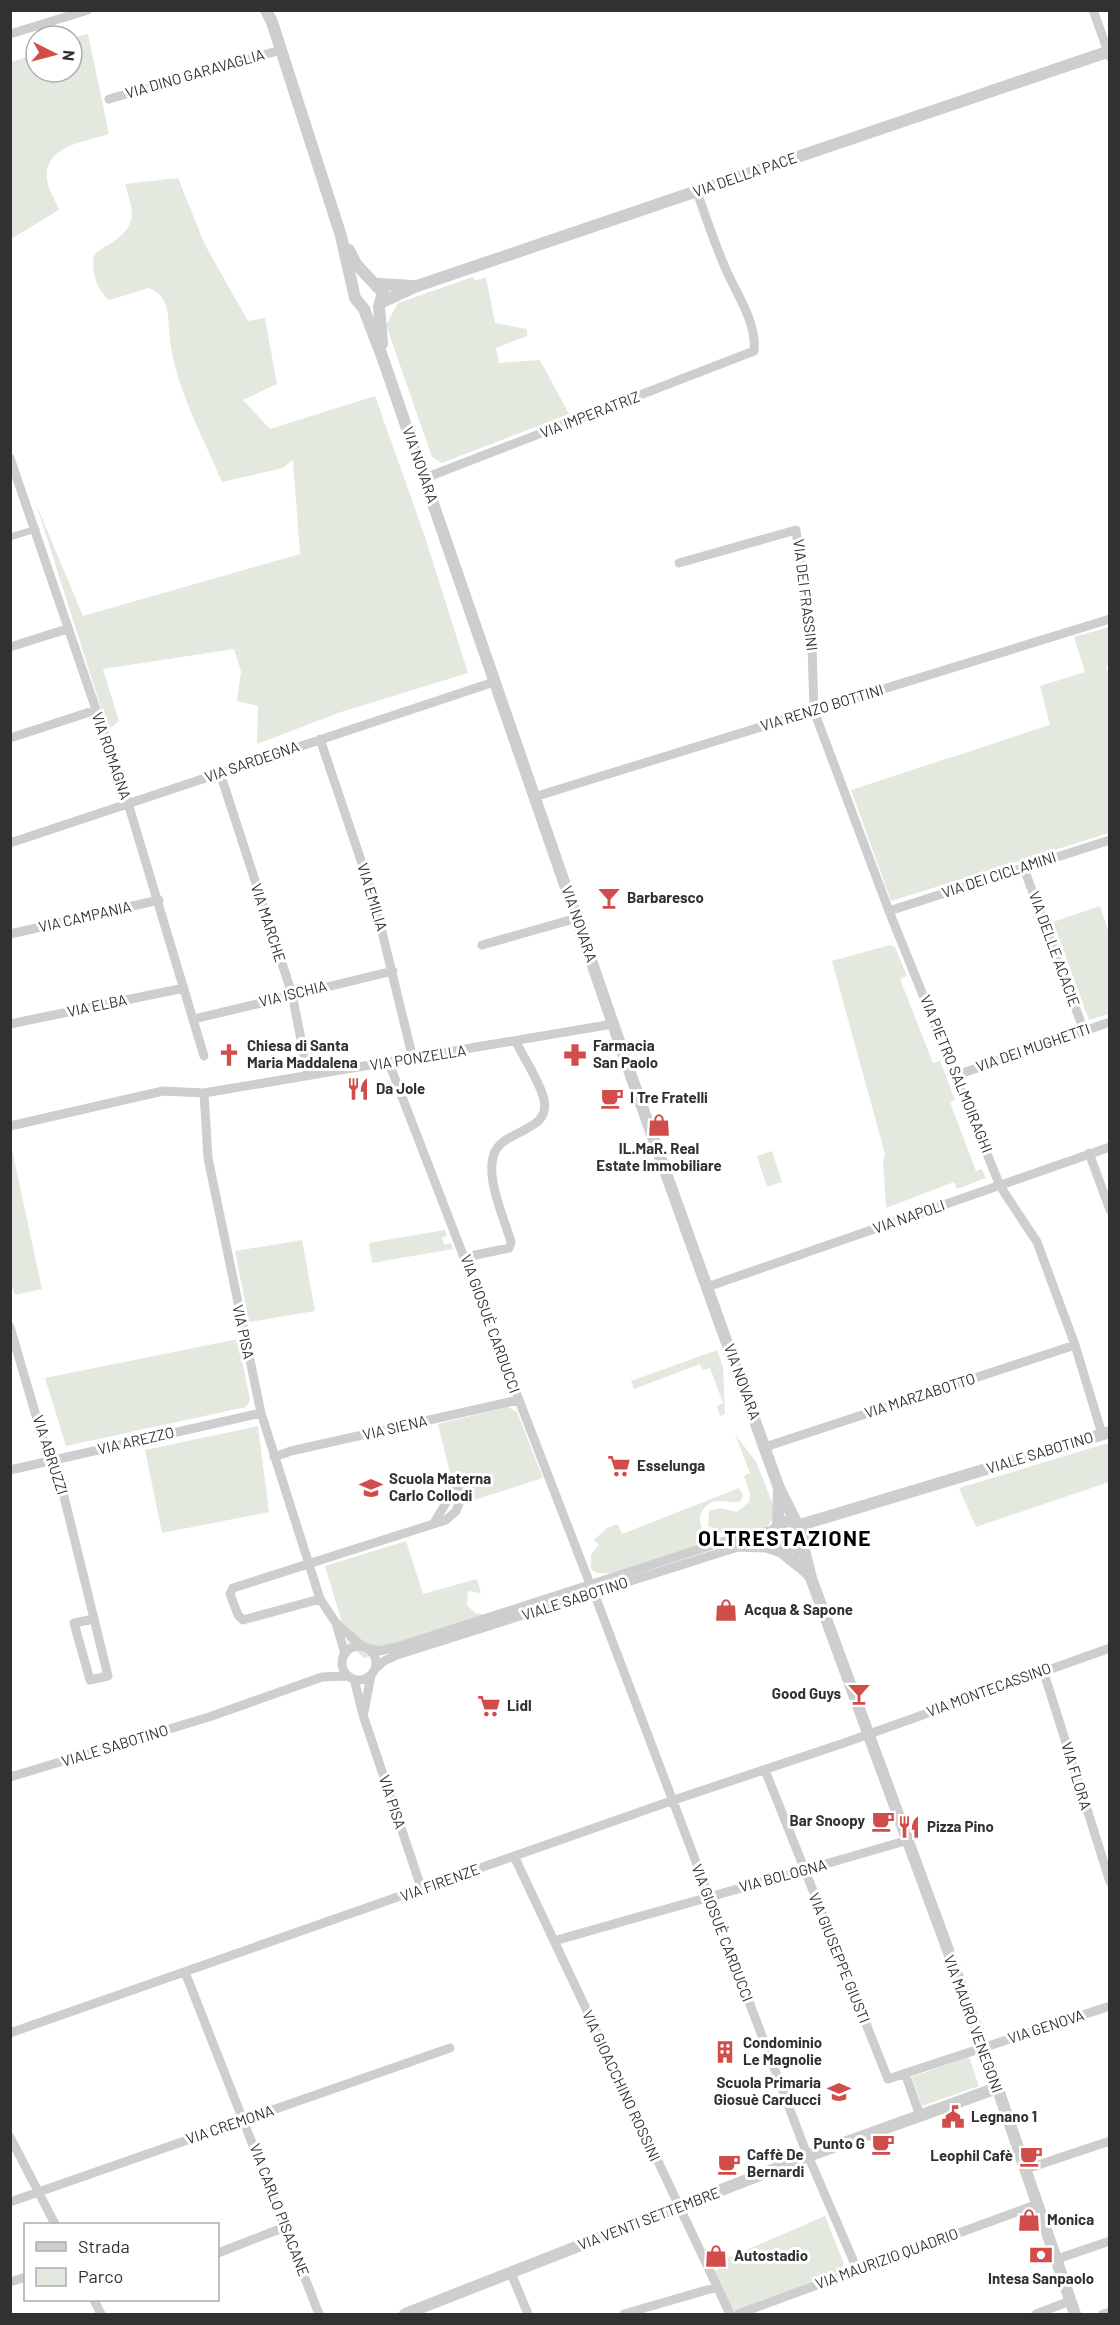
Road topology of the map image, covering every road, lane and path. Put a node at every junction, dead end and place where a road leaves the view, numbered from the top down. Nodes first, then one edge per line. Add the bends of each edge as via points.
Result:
1 (88, 10) edge
2 (266, 10) edge
3 (1093, 10) edge
4 (273, 16) edge
5 (10, 34) edge
6 (281, 50) junction
7 (1109, 53) edge
8 (109, 99) dead end
9 (697, 192) junction
10 (340, 236) junction
11 (376, 283) junction
12 (417, 286) junction
13 (355, 293) junction
14 (381, 304) junction
15 (364, 309) junction
16 (383, 359) junction
17 (10, 458) edge
18 (425, 478) junction
19 (36, 529) junction
20 (10, 537) edge
21 (679, 562) dead end
22 (1110, 619) edge
23 (67, 629) junction
24 (10, 647) edge
25 (494, 682) junction
26 (96, 710) junction
27 (814, 711) junction
28 (10, 738) edge
29 (320, 739) junction
30 (220, 773) junction
31 (534, 797) junction
32 (126, 799) junction
33 (1110, 840) edge
34 (10, 843) edge
35 (1023, 866) junction
36 (159, 900) junction
37 (889, 911) junction
38 (577, 918) junction
39 (10, 934) edge
40 (482, 945) dead end
41 (393, 971) junction
42 (184, 988) junction
43 (292, 994) junction
44 (194, 1019) junction
45 (1110, 1022) edge
46 (10, 1024) edge
47 (613, 1024) junction
48 (1084, 1031) junction
49 (516, 1042) junction
50 (204, 1056) dead end
51 (413, 1059) junction
52 (388, 1063) junction
53 (308, 1074) junction
54 (957, 1075) junction
55 (204, 1094) junction
56 (10, 1126) edge
57 (1110, 1147) edge
58 (1089, 1154) junction
59 (1000, 1186) junction
60 (1110, 1210) edge
61 (466, 1257) junction
62 (707, 1287) junction
63 (10, 1327) edge
64 (1075, 1345) junction
65 (518, 1400) junction
66 (261, 1413) junction
67 (1106, 1433) edge
68 (765, 1447) junction
69 (274, 1457) junction
70 (49, 1460) junction
71 (10, 1470) edge
72 (779, 1488) junction
73 (833, 1516) junction
74 (434, 1523) dead end
75 (798, 1524) junction
76 (776, 1527) junction
77 (805, 1542) junction
78 (784, 1554) junction
79 (309, 1564) junction
80 (812, 1578) junction
81 (592, 1589) junction
82 (320, 1599) junction
83 (94, 1619) junction
84 (336, 1623) junction
85 (365, 1647) junction
86 (1110, 1648) edge
87 (343, 1658) junction
88 (1043, 1670) junction
89 (373, 1673) junction
90 (322, 1677) junction
91 (351, 1677) junction
92 (363, 1715) junction
93 (870, 1734) junction
94 (765, 1770) junction
95 (10, 1778) edge
96 (671, 1801) junction
97 (908, 1840) junction
98 (514, 1857) junction
99 (804, 1872) junction
100 (1110, 1882) edge
101 (422, 1890) junction
102 (708, 1896) junction
103 (554, 1941) junction
104 (185, 1972) junction
105 (1110, 2006) edge
106 (10, 2033) edge
107 (983, 2047) junction
108 (450, 2048) dead end
109 (905, 2073) junction
110 (888, 2079) joint
111 (997, 2088) junction
112 (920, 2116) junction
113 (244, 2120) junction
114 (10, 2137) edge
115 (1110, 2141) edge
116 (808, 2156) junction
117 (1026, 2169) junction
118 (38, 2193) junction
119 (10, 2202) edge
120 (1038, 2204) junction
121 (679, 2208) junction
122 (54, 2223) edge
123 (285, 2227) junction
124 (1110, 2241) edge
125 (219, 2253) edge
126 (1057, 2259) junction
127 (857, 2269) junction
128 (511, 2273) junction
129 (717, 2287) junction
130 (1070, 2301) junction
131 (1110, 2312) edge
132 (319, 2314) edge
133 (405, 2314) edge
134 (528, 2314) edge
135 (628, 2314) edge
136 (730, 2314) edge
137 (738, 2314) edge
138 (1036, 2314) edge
139 (1075, 2314) edge
140 (1103, 2314) edge

1 - 5 street
2 - 4 street, VIA NOVARA
3 - 7 street
4 - 6 street, VIA NOVARA
6 - 8 street, VIA DINO GARAVAGLIA
6 - 10 street, VIA NOVARA
7 - 9 street, VIA DELLA PACE
9 - 12 street, VIA DELLA PACE
9 - 18 street, VIA IMPERATRIZ via 741,300 755,342 754,351
10 - 11 street, VIA NOVARA via 356,264
10 - 13 street, VIA NOVARA
11 - 12 street
11 - 13 street via 364,282
11 - 14 street, VIA NOVARA via 383,293
12 - 14 street, VIA DELLA PACE
13 - 15 street, VIA NOVARA via 357,303
14 - 15 street via 372,310
14 - 16 street, VIA NOVARA
15 - 16 street, VIA NOVARA
16 - 18 street, VIA NOVARA
17 - 19 street, VIA ROMAGNA
18 - 25 street, VIA NOVARA
19 - 20 street
19 - 23 street, VIA ROMAGNA
21 - 27 street, VIA DEI FRASSINI via 796,530 812,646
22 - 27 street, VIA RENZO BOTTINI
23 - 24 street
23 - 26 street, VIA ROMAGNA
25 - 29 street, VIA SARDEGNA
25 - 31 street, VIA NOVARA
26 - 28 street
26 - 32 street, VIA ROMAGNA
27 - 31 street, VIA RENZO BOTTINI
27 - 37 street, VIA PIETRO SALMOIRAGHI
29 - 30 street, VIA SARDEGNA
29 - 41 street, VIA EMILIA via 374,899
30 - 32 street, VIA SARDEGNA
30 - 43 street, VIA MARCHE
31 - 38 street, VIA NOVARA
32 - 34 street, VIA SARDEGNA
32 - 36 street, VIA ROMAGNA
33 - 35 street, VIA DEI CICLAMINI
35 - 37 street, VIA DEI CICLAMINI
35 - 48 street, VIA DELLE ACACIE
36 - 39 street, VIA CAMPANIA
36 - 42 street, VIA ROMAGNA
37 - 54 street, VIA PIETRO SALMOIRAGHI
38 - 40 street
38 - 47 street, VIA NOVARA
41 - 43 street, VIA ISCHIA
41 - 51 street, VIA EMILIA
42 - 44 street, VIA ROMAGNA
42 - 46 street, VIA ELBA
43 - 44 street, VIA ISCHIA
43 - 53 street, VIA MARCHE
44 - 50 street, VIA ROMAGNA
45 - 48 street, VIA DEI MUGHETTI
47 - 49 street, VIA PONZELLA
47 - 62 street, VIA NOVARA
48 - 54 street, VIA DEI MUGHETTI
49 - 51 street, VIA PONZELLA
49 - 61 street via 544,1100 544,1115 536,1124 502,1139 493,1154 491,1168 511,1242 509,1248
51 - 52 street, VIA PONZELLA
52 - 53 street, VIA PONZELLA
52 - 61 street, VIA GIOSUÈ CARDUCCI
53 - 55 street, VIA PONZELLA
54 - 59 street, VIA PIETRO SALMOIRAGHI
55 - 56 street, VIA PONZELLA via 163,1091
55 - 66 street, VIA PISA via 208,1158
57 - 58 street, VIA NAPOLI
58 - 59 street, VIA NAPOLI
58 - 60 street
59 - 62 street, VIA NAPOLI
59 - 64 street, VIA PIETRO SALMOIRAGHI via 1037,1242
61 - 65 street, VIA GIOSUÈ CARDUCCI
62 - 68 street, VIA NOVARA
63 - 70 street, VIA ABRUZZI
64 - 67 street, VIA PIETRO SALMOIRAGHI
64 - 68 street, VIA MARZABOTTO
65 - 69 street, VIA SIENA
65 - 81 street, VIA GIOSUÈ CARDUCCI
66 - 69 street, VIA PISA
66 - 70 street, VIA AREZZO
67 - 73 street, VIALE SABOTINO
68 - 72 street, VIA NOVARA
69 - 79 street, VIA PISA
70 - 71 street, VIA AREZZO
70 - 83 street, VIA ABRUZZI via 56,1464
72 - 75 street, VIA NOVARA
72 - 76 street, VIA NOVARA
73 - 75 street, VIALE SABOTINO
73 - 77 street, VIALE SABOTINO
74 - 79 street
75 - 76 street via 787,1521
75 - 77 street
76 - 78 street via 774,1545
76 - 81 street, VIALE SABOTINO
77 - 78 street via 796,1553
77 - 80 street
78 - 80 street
78 - 81 street, VIALE SABOTINO via 766,1548 738,1547
79 - 82 street, VIA PISA
79 - 82 street via 233,1588 230,1594 243,1620
80 - 93 street
81 - 85 street, VIALE SABOTINO via 397,1647 379,1651
81 - 89 street, VIALE SABOTINO via 397,1655
81 - 96 street, VIA GIOSUÈ CARDUCCI
82 - 84 street, VIA PISA
83 - 83 street, VIA ABRUZZI via 74,1623 90,1680 108,1676
84 - 85 street, VIA PISA
84 - 87 street, VIA PISA
85 - 87 street via 352,1648
85 - 89 street via 376,1660
86 - 88 street, VIA MONTECASSINO
87 - 90 street, VIALE SABOTINO
87 - 91 street via 344,1671
88 - 93 street, VIA MONTECASSINO
88 - 100 street, VIA FLORA
89 - 91 street via 365,1678
89 - 92 street, VIA PISA
90 - 91 street, VIALE SABOTINO
90 - 95 street, VIALE SABOTINO via 209,1717
91 - 92 street, VIA PISA
92 - 101 street, VIA PISA
93 - 94 street, VIA FIRENZE
93 - 97 street, VIA MAURO VENEGONI
94 - 96 street, VIA FIRENZE
94 - 99 street, VIA GIUSEPPE GIUSTI
96 - 98 street, VIA FIRENZE
96 - 102 street, VIA GIOSUÈ CARDUCCI
97 - 99 street, VIA BOLOGNA
97 - 107 street, VIA MAURO VENEGONI
98 - 101 street, VIA FIRENZE
98 - 103 street, VIA GIOACCHINO ROSSINI
99 - 102 street, VIA BOLOGNA
99 - 110 street, VIA GIUSEPPE GIUSTI
101 - 104 street, VIA FIRENZE
102 - 103 street, VIA BOLOGNA
102 - 116 street, VIA GIOSUÈ CARDUCCI
103 - 121 street, VIA GIOACCHINO ROSSINI
104 - 106 street, VIA FIRENZE
104 - 113 street, VIA CARLO PISACANE
105 - 107 street, VIA GENOVA
107 - 109 street, VIA GENOVA
107 - 111 street, VIA MAURO VENEGONI
108 - 113 street, VIA CREMONA
109 - 110 street, VIA GENOVA
109 - 112 street
111 - 112 street, VIA VENTI SETTEMBRE
111 - 117 street, VIA MAURO VENEGONI
112 - 116 street, VIA VENTI SETTEMBRE
113 - 118 street, VIA CREMONA
113 - 123 street, VIA CARLO PISACANE
114 - 118 street
115 - 117 street
116 - 121 street, VIA VENTI SETTEMBRE
116 - 127 street, VIA GIOSUÈ CARDUCCI
117 - 120 street, VIA MAURO VENEGONI
118 - 119 street, VIA CREMONA
118 - 122 street
120 - 126 street, VIA MAURO VENEGONI
120 - 127 street, VIA MAURIZIO QUADRIO
121 - 128 street, VIA VENTI SETTEMBRE
121 - 129 street, VIA GIOACCHINO ROSSINI
123 - 125 street
123 - 132 street, VIA CARLO PISACANE
124 - 126 street
126 - 130 street, VIA MAURO VENEGONI
127 - 137 street, VIA MAURIZIO QUADRIO
128 - 133 street, VIA VENTI SETTEMBRE
128 - 134 street
129 - 135 street
129 - 136 street, VIA GIOACCHINO ROSSINI
130 - 138 street
130 - 139 street, VIA MAURO VENEGONI
131 - 140 street

